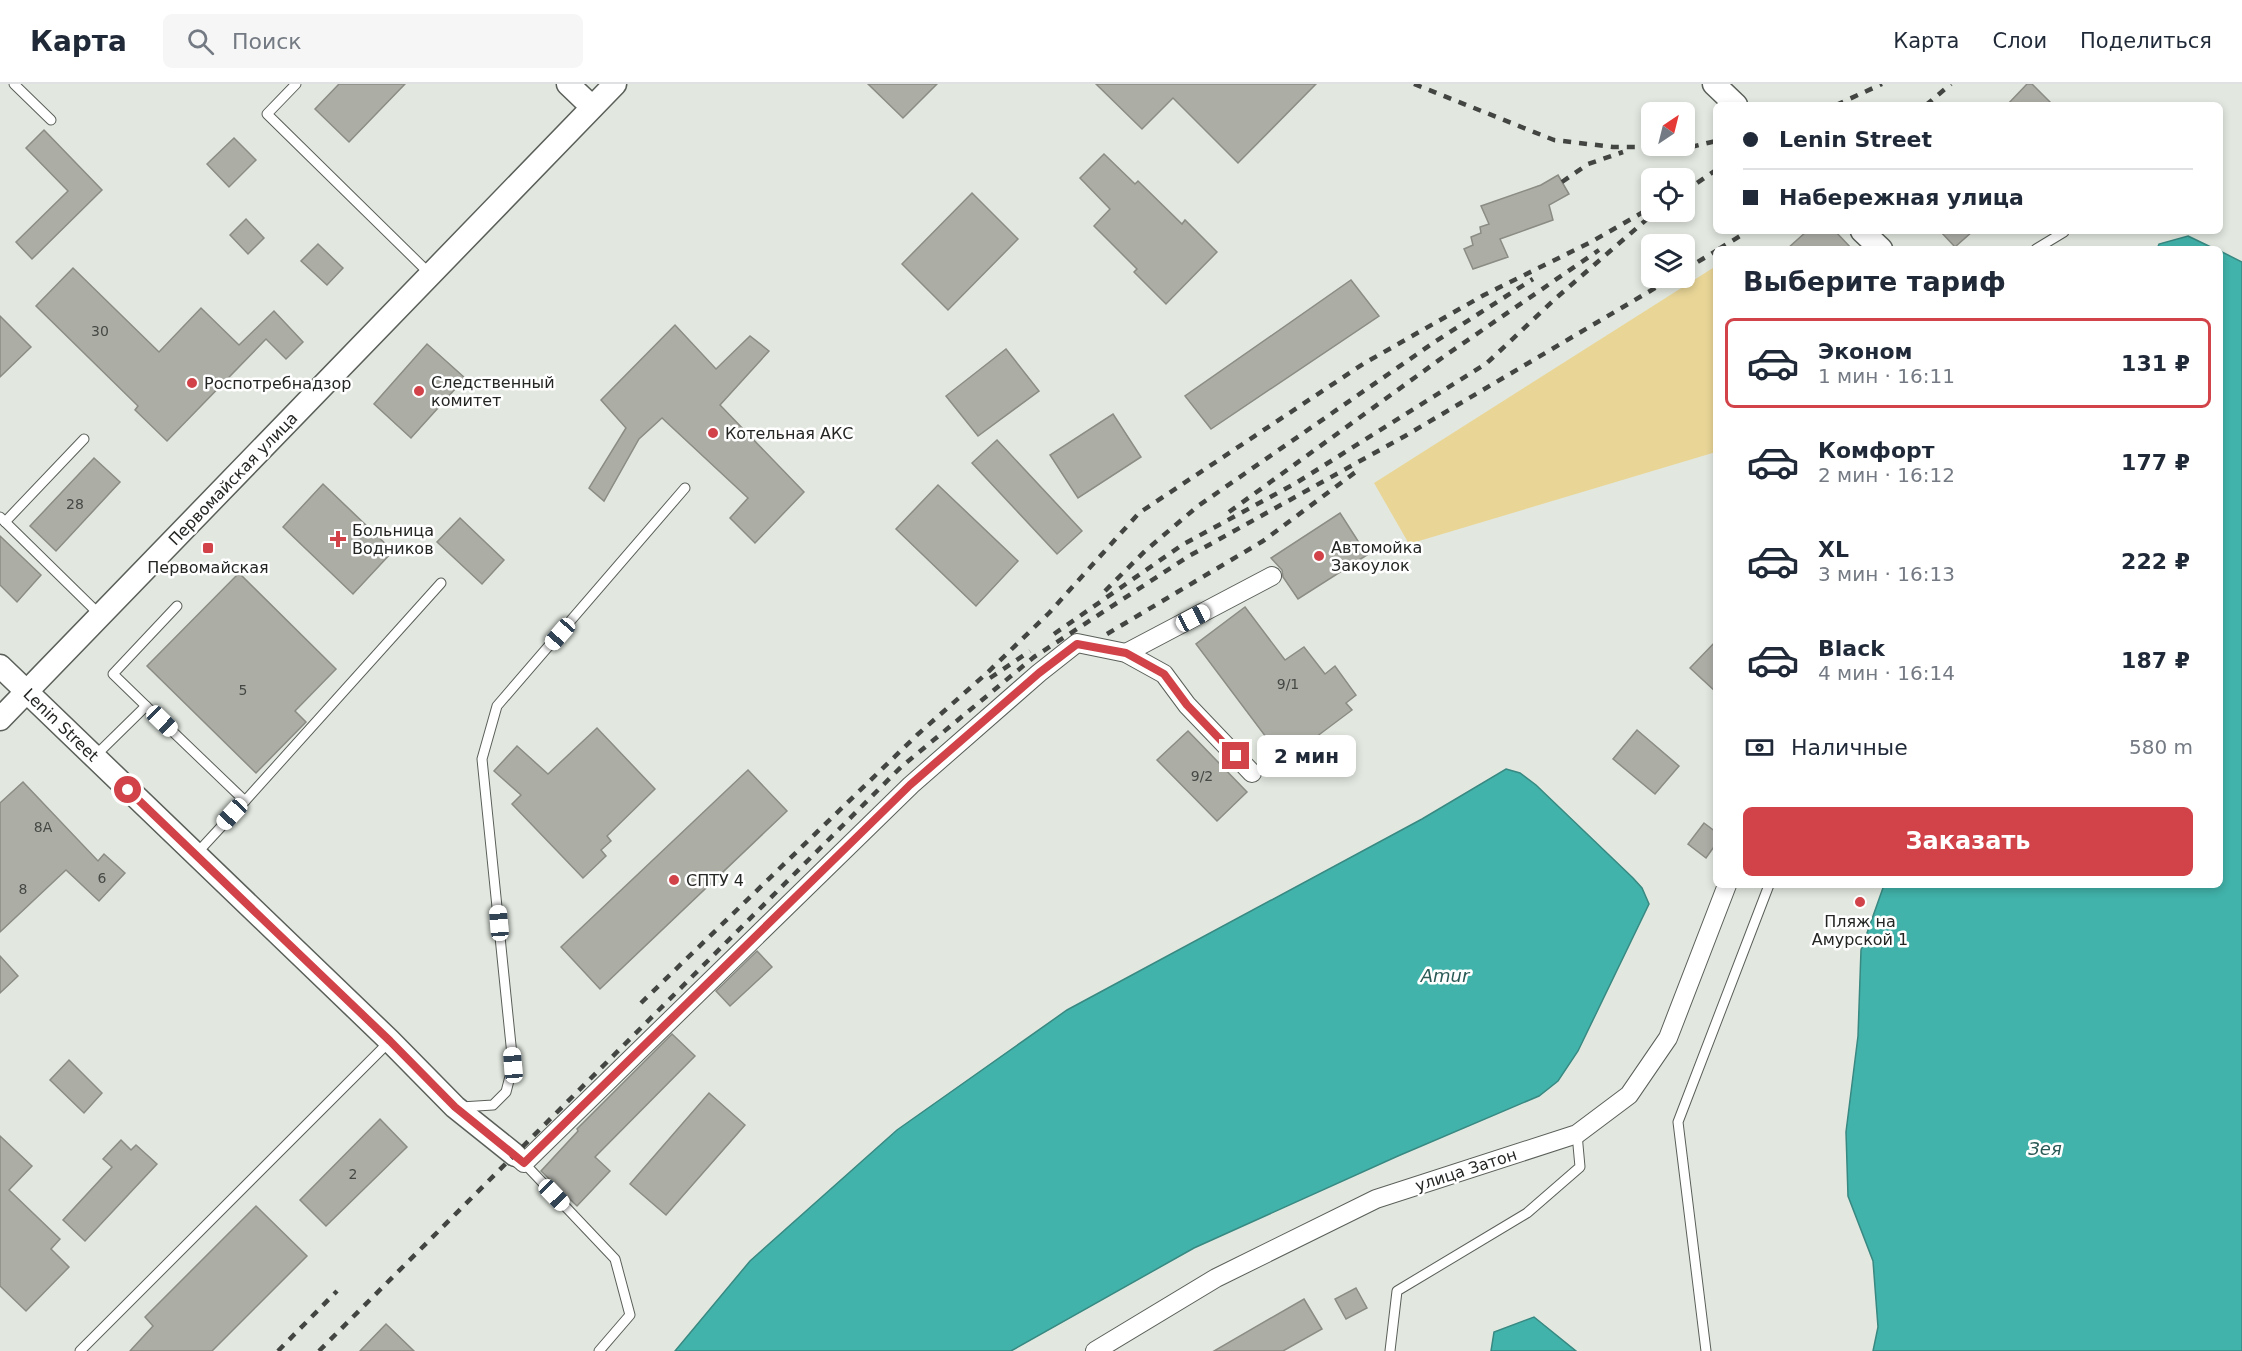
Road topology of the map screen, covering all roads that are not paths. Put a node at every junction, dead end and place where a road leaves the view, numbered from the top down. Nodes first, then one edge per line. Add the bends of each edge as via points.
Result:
1 (14, 84) edge
2 (296, 84) edge
3 (568, 84) edge
4 (615, 84) edge
5 (1714, 84) edge
6 (1733, 102) edge
7 (592, 107) junction
8 (51, 120) dead end
9 (1865, 234) edge
10 (2061, 234) edge
11 (1878, 246) edge
12 (2041, 246) edge
13 (430, 274) junction
14 (84, 439) dead end
15 (685, 488) dead end
16 (2, 519) edge
17 (1272, 576) dead end
18 (441, 583) dead end
19 (177, 606) dead end
20 (100, 615) junction
21 (1126, 653) junction
22 (0, 666) edge
23 (26, 691) junction
24 (146, 705) junction
25 (0, 718) edge
26 (94, 757) junction
27 (1252, 773) dead end
28 (245, 801) junction
29 (195, 854) junction
30 (1726, 888) edge
31 (1768, 888) edge
32 (390, 1041) junction
33 (455, 1107) junction
34 (1577, 1134) junction
35 (519, 1159) junction
36 (80, 1351) edge
37 (599, 1351) edge
38 (1095, 1351) edge
39 (1390, 1351) edge
40 (1706, 1351) edge

1 - 8 lane
2 - 13 lane via 267,114
3 - 7 street
4 - 7 street, Первомайская улица
5 - 6 street
7 - 13 street, Первомайская улица
9 - 11 street
10 - 12 lane
13 - 20 street, Первомайская улица
14 - 16 lane
15 - 33 lane via 497,706 482,759 513,1065 506,1092 493,1105
16 - 20 lane
17 - 21 street
18 - 28 lane
19 - 24 lane via 113,674
20 - 23 street, Первомайская улица
21 - 27 street via 1164,674 1187,705
21 - 35 street via 1077,644 1039,673 910,785
22 - 23 street, Lenin Street
23 - 25 street, Первомайская улица
23 - 26 street, Lenin Street
24 - 26 lane
24 - 28 lane
26 - 29 street, Lenin Street
28 - 29 lane
29 - 32 street, Lenin Street
30 - 34 street, улица Затон via 1668,1038 1629,1095
31 - 40 lane via 1678,1122
32 - 33 street, Lenin Street
32 - 36 lane
33 - 35 street, Lenin Street
34 - 38 street, улица Затон via 1376,1199 1216,1278
34 - 39 lane via 1580,1167 1527,1213 1397,1291
35 - 37 lane via 615,1259 630,1316

